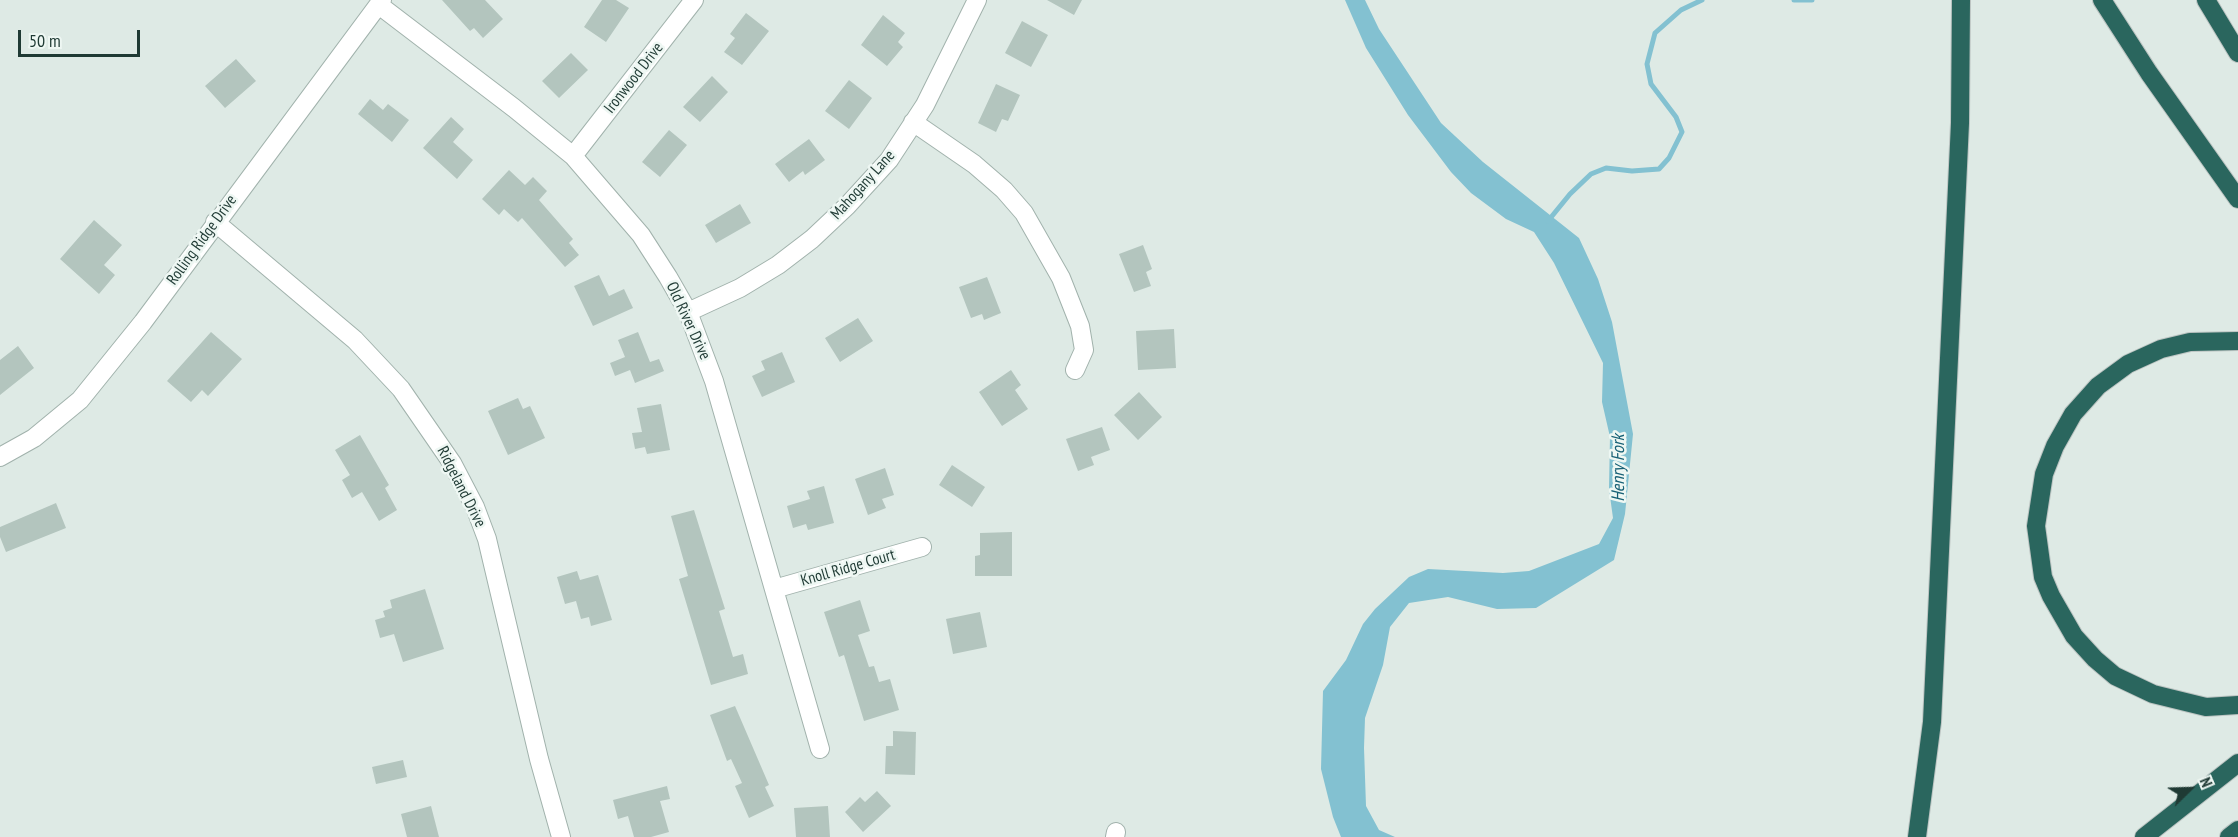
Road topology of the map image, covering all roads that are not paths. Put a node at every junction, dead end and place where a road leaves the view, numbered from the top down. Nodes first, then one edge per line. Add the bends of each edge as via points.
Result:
1 (694, 0) edge
2 (977, 0) edge
3 (1961, 0) edge
4 (2102, 0) edge
5 (2206, 0) edge
6 (381, 2) edge
7 (2238, 53) edge
8 (913, 122) junction
9 (573, 156) junction
10 (2238, 199) edge
11 (215, 222) junction
12 (688, 312) junction
13 (2238, 341) edge
14 (1075, 370) dead end
15 (0, 457) edge
16 (922, 547) dead end
17 (774, 589) junction
18 (2238, 705) edge
19 (820, 749) dead end
20 (2238, 763) edge
21 (2238, 830) edge
22 (561, 837) edge
23 (1917, 837) edge
24 (2144, 837) edge
25 (2229, 837) edge

1 - 9 street, Ironwood Drive
2 - 8 street, Mahogany Lane
3 - 23 highway via 1960,123 1932,722
4 - 10 highway
5 - 7 highway
6 - 9 street, Old River Drive
6 - 11 street, Rolling Ridge Drive
8 - 12 street, Mahogany Lane via 889,160 812,239 740,288
8 - 14 street via 974,164 1024,213 1061,278 1080,326 1084,350
9 - 12 street, Old River Drive via 641,235
11 - 15 street, Rolling Ridge Drive via 143,322 80,400 34,438
11 - 22 street, Ridgeland Drive via 368,353 424,419 452,463 487,539
12 - 17 street, Old River Drive via 714,381
13 - 18 highway via 2190,342 2161,349 2128,364 2098,386 2073,414 2055,446 2044,474 2036,526 2043,577 2051,596 2074,636 2095,659 2115,676 2152,694 2206,707
16 - 17 street, Knoll Ridge Court
17 - 19 street, Old River Drive
20 - 24 highway
21 - 25 highway

